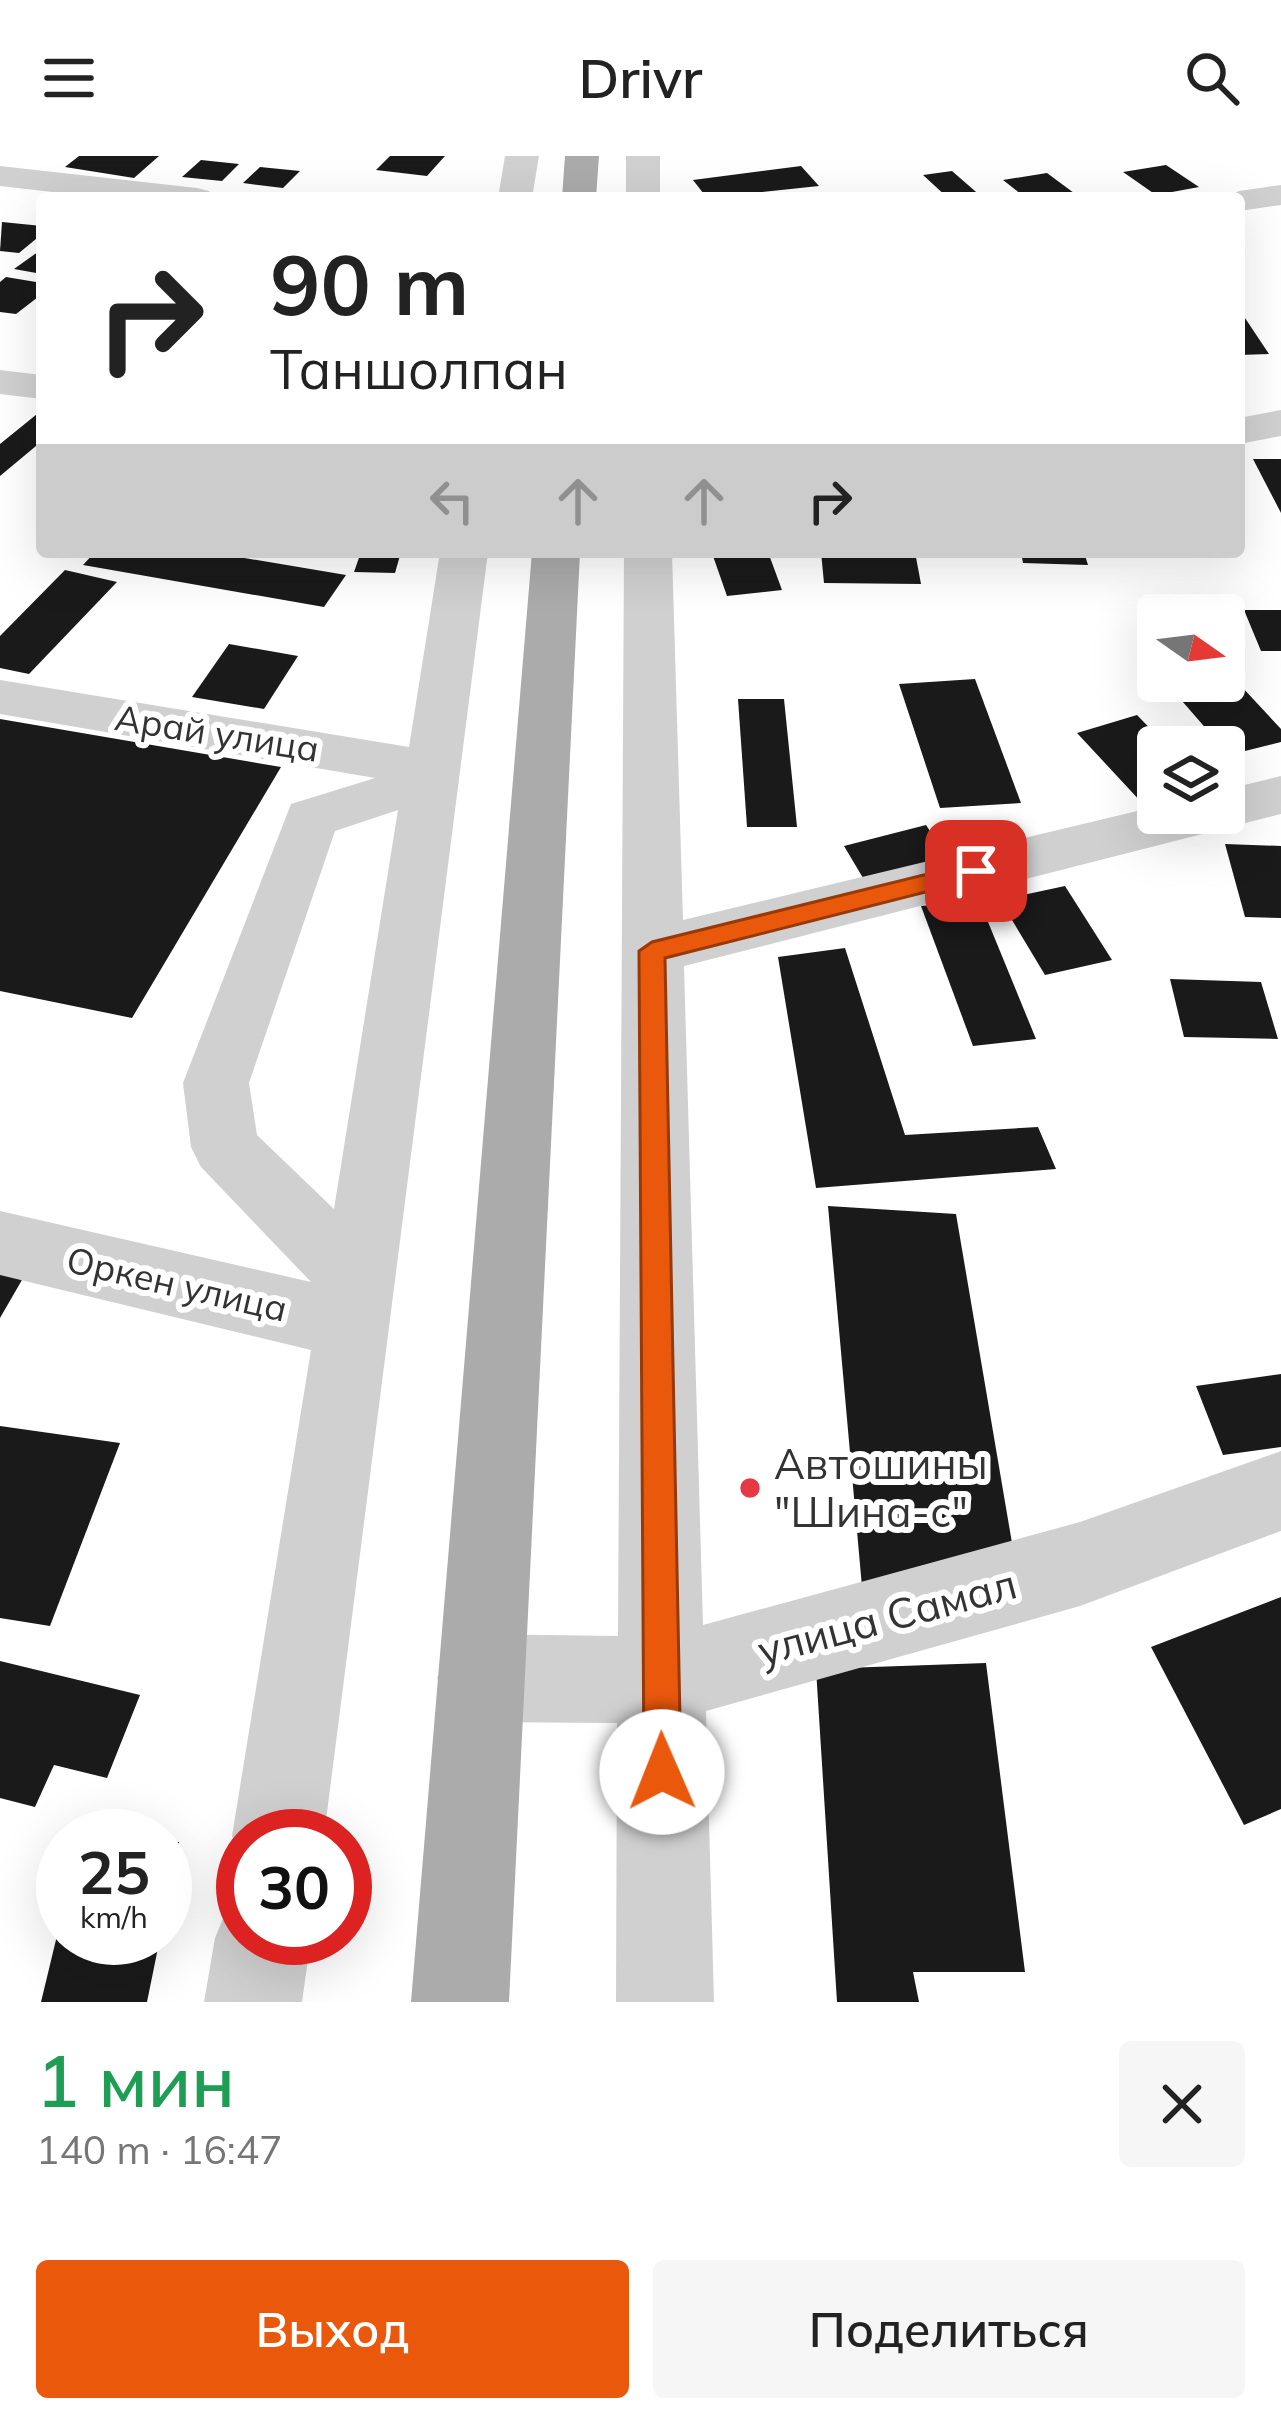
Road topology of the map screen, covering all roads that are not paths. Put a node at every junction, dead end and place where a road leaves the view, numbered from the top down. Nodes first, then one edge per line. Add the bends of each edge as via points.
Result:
1 (522, 156) edge
2 (582, 156) edge
3 (643, 156) edge
4 (0, 176) edge
5 (143, 192) edge
6 (516, 192) edge
7 (579, 192) edge
8 (644, 192) edge
9 (1281, 195) edge
10 (1245, 200) edge
11 (0, 382) edge
12 (36, 387) edge
13 (1281, 423) edge
14 (1245, 429) edge
15 (463, 558) edge
16 (556, 558) edge
17 (648, 558) edge
18 (0, 697) edge
19 (432, 774) junction
20 (1281, 795) edge
21 (1245, 804) edge
22 (1137, 831) edge
23 (652, 951) junction
24 (0, 1243) edge
25 (358, 1305) junction
26 (1281, 1491) edge
27 (482, 1678) junction
28 (661, 1680) junction
29 (282, 1809) edge
30 (259, 1965) edge
31 (253, 2002) edge
32 (460, 2002) edge
33 (665, 2002) edge

1 - 6 street
2 - 7 main road
3 - 8 street
4 - 5 street
9 - 10 street
11 - 12 street
13 - 14 street
15 - 19 street
16 - 27 main road
17 - 23 street
18 - 19 street, Арай улица
19 - 25 street
19 - 25 street via 311,818 216,1083 225,1147
20 - 21 street
22 - 23 street
23 - 28 street
24 - 25 street, Оркен улица
25 - 29 street
26 - 28 street, улица Самал via 1079,1564
27 - 28 street, улица Самал
27 - 32 main road
28 - 33 street
30 - 31 street

